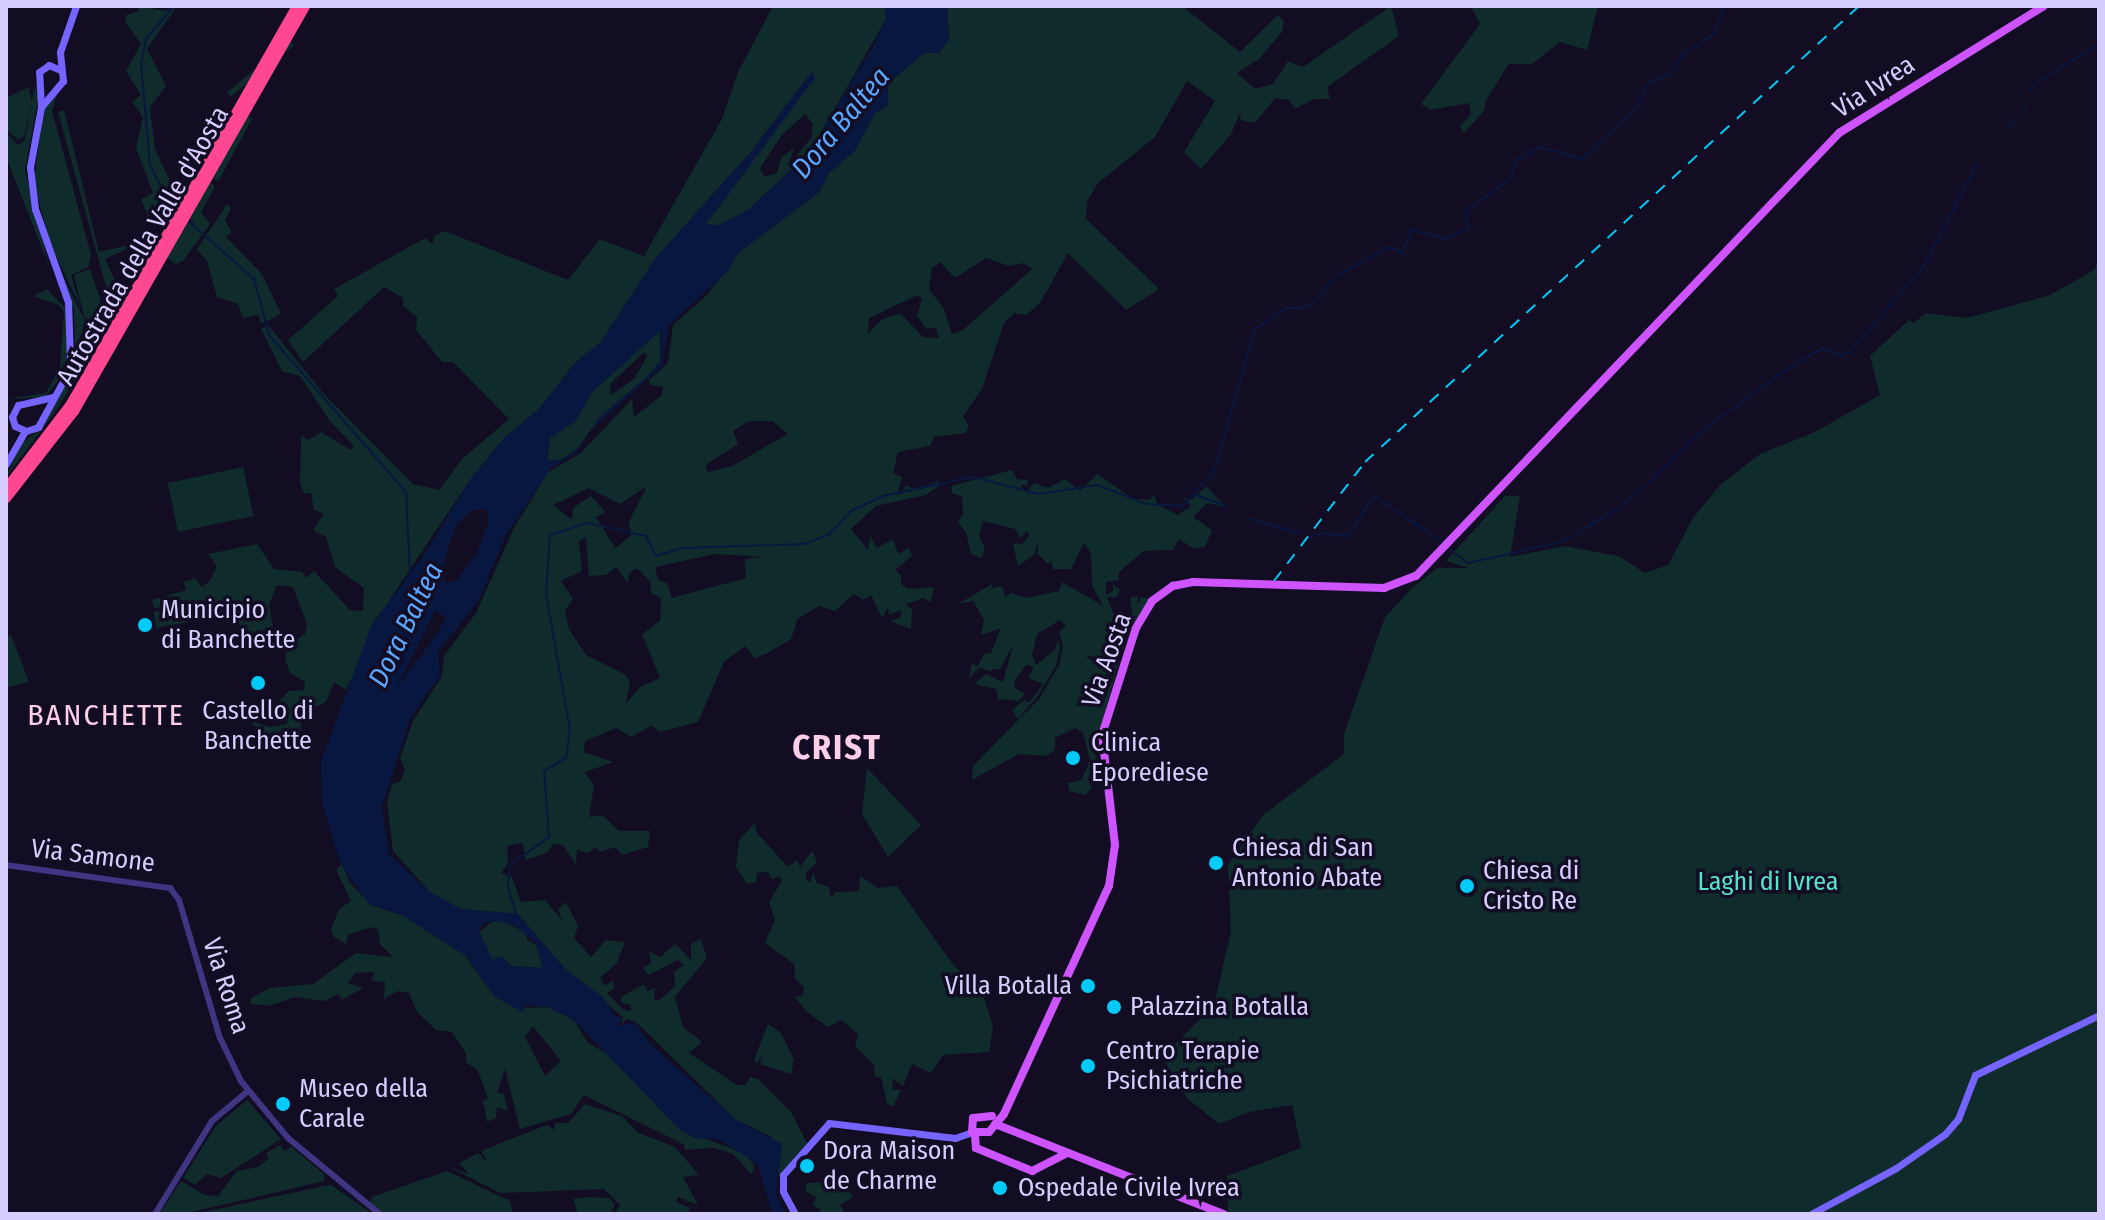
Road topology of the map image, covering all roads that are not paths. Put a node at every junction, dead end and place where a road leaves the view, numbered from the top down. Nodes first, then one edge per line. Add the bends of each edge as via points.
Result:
1 (76, 6) edge
2 (296, 6) edge
3 (305, 6) edge
4 (2044, 6) edge
5 (284, 35) junction
6 (60, 52) junction
7 (49, 65) junction
8 (60, 70) junction
9 (39, 83) junction
10 (52, 90) junction
11 (41, 107) junction
12 (159, 254) junction
13 (114, 332) junction
14 (53, 397) junction
15 (35, 404) junction
16 (41, 418) junction
17 (14, 424) junction
18 (25, 431) junction
19 (13, 450) junction
20 (6, 464) edge
21 (6, 487) edge
22 (6, 498) edge
23 (1438, 555) joint
24 (6, 865) edge
25 (174, 892) joint
26 (2099, 1015) edge
27 (248, 1091) junction
28 (999, 1116) junction
29 (973, 1134) junction
30 (1065, 1154) junction
31 (155, 1214) edge
32 (380, 1214) edge
33 (795, 1214) edge
34 (1224, 1214) edge
35 (1811, 1214) edge

1 - 6 main road
2 - 5 highway, Autostrada della Valle d'Aosta
3 - 5 highway, Autostrada della Valle d'Aosta
4 - 23 main road, Via Ivrea via 1852,122
5 - 12 highway, Autostrada della Valle d'Aosta
6 - 7 main road
6 - 8 main road
7 - 8 main road
7 - 9 main road via 39,71
8 - 10 main road via 62,82
9 - 10 main road
9 - 11 main road
10 - 11 main road
11 - 14 main road via 30,184 72,323 70,361
12 - 13 highway, Autostrada della Valle d'Aosta
12 - 13 highway, Autostrada della Valle d'Aosta
13 - 21 highway, Autostrada della Valle d'Aosta via 57,423
13 - 22 highway, Autostrada della Valle d'Aosta via 63,428
14 - 15 main road
14 - 16 main road
15 - 16 main road
15 - 17 main road via 17,406
16 - 18 main road via 38,427
17 - 18 main road
17 - 19 main road
18 - 19 main road
19 - 20 main road
23 - 28 main road, Via Aosta via 1416,576 1391,588 1193,582 1166,590 1148,605 1102,735 1115,845 1111,881
24 - 25 street, Via Samone via 158,883
25 - 27 street, Via Roma via 220,1038
26 - 35 main road via 1975,1075 1958,1119 1945,1134 1896,1168
27 - 31 street via 212,1121
27 - 32 street, Via Roma via 288,1138
28 - 29 main road via 989,1132
28 - 29 main road via 973,1118
28 - 30 main road via 1004,1128
29 - 30 main road via 976,1148 1032,1171
29 - 33 main road via 955,1138 829,1123 783,1175 783,1191
30 - 34 main road

